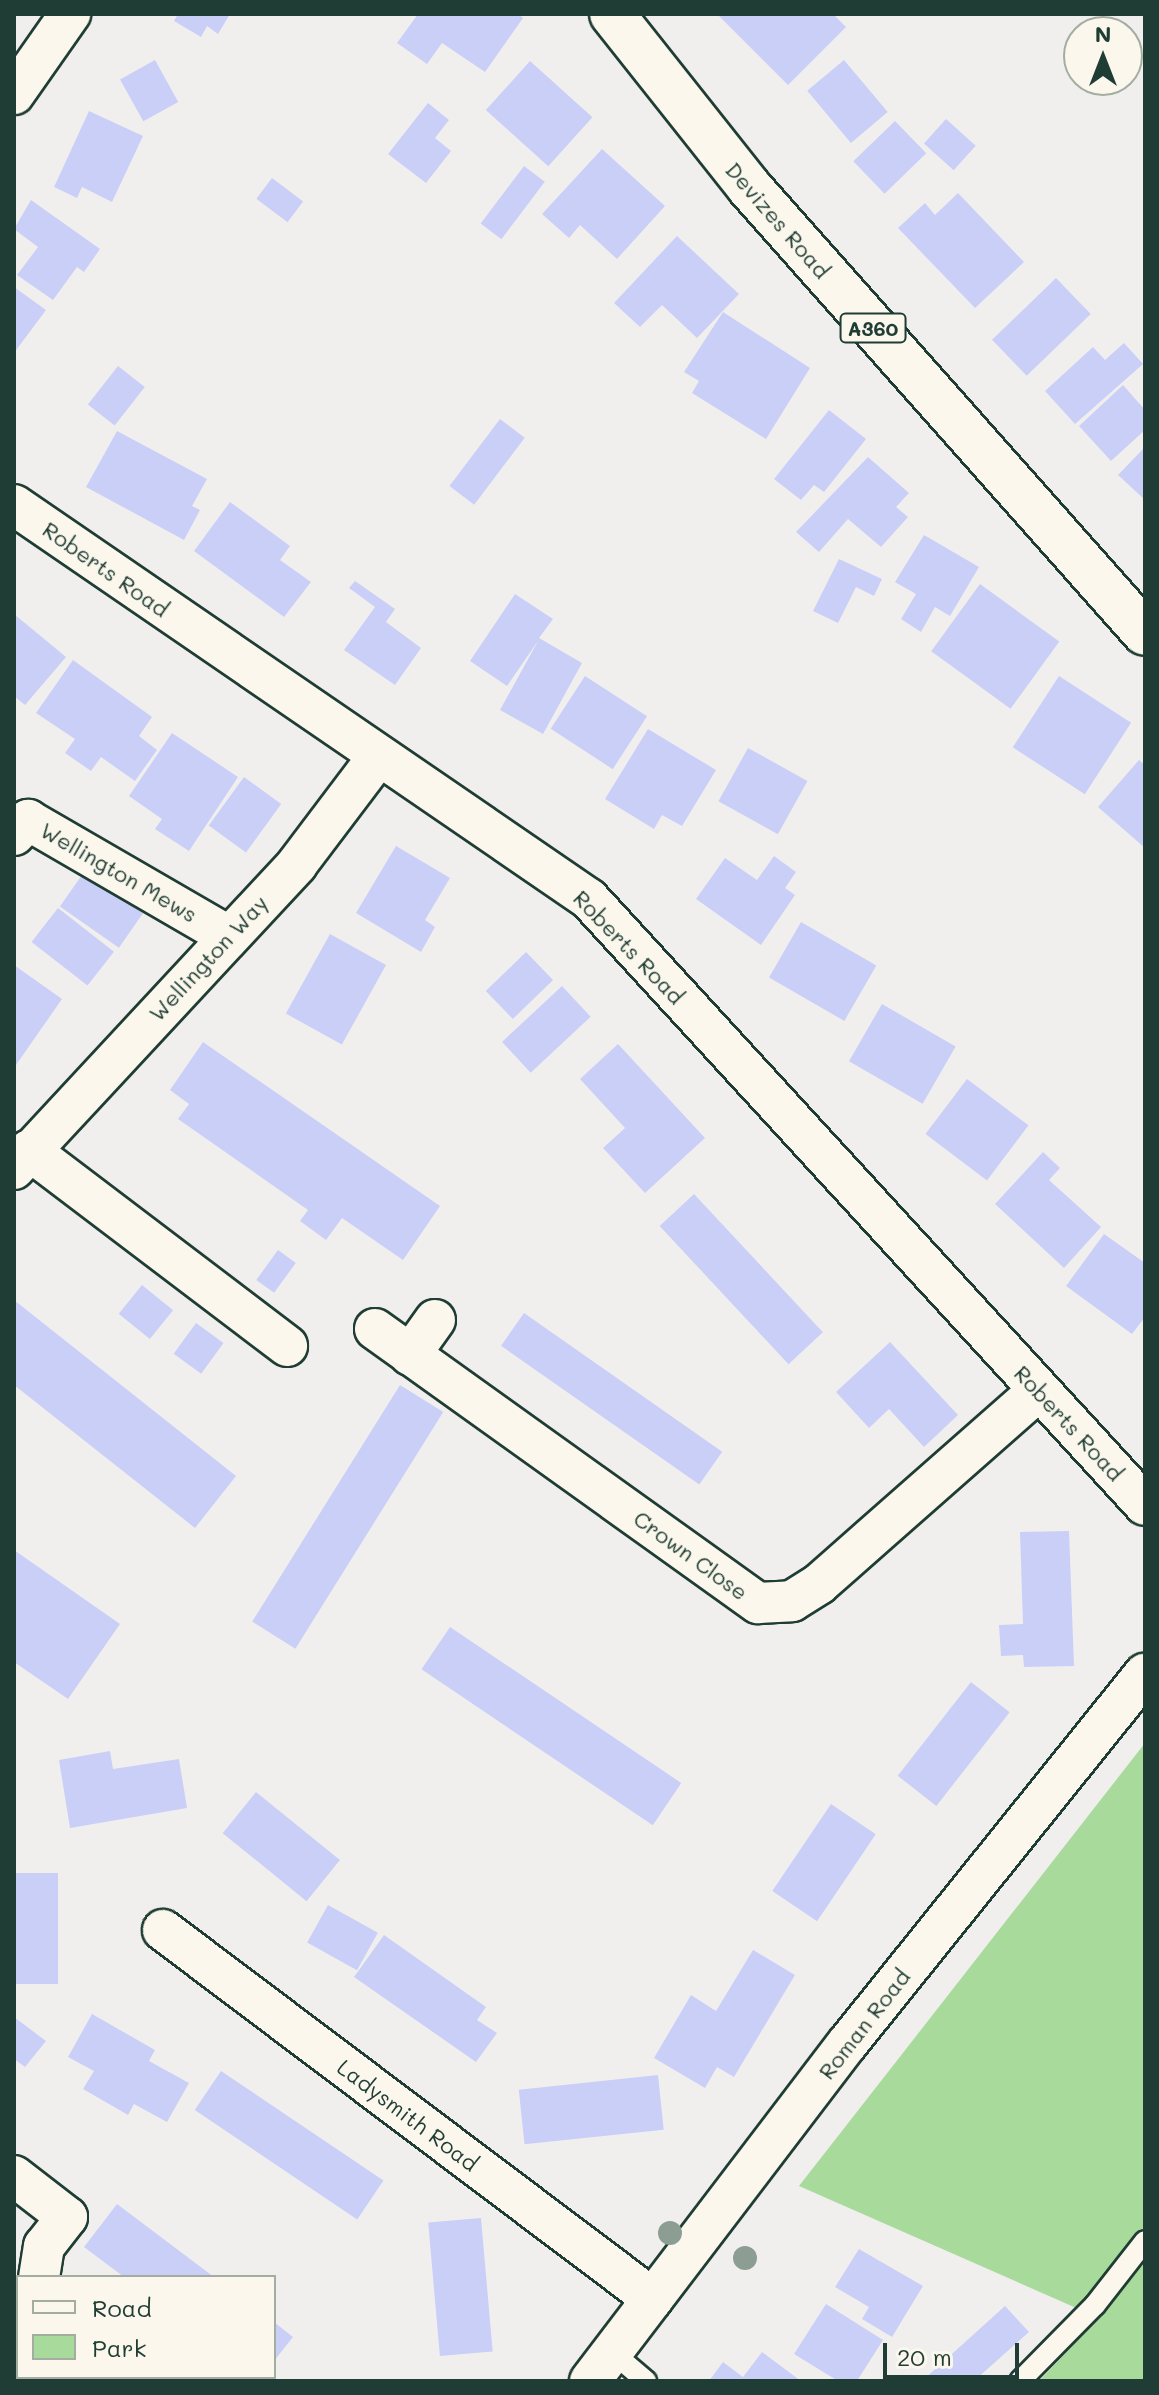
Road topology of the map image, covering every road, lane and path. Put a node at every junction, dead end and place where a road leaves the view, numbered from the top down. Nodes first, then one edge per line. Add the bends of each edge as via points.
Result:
1 (70, 14) edge
2 (612, 14) edge
3 (14, 94) edge
4 (14, 505) edge
5 (1145, 633) edge
6 (378, 757) junction
7 (14, 835) edge
8 (228, 936) junction
9 (22, 1160) edge
10 (435, 1320) dead end
11 (375, 1329) dead end
12 (287, 1346) dead end
13 (410, 1355) junction
14 (1038, 1391) junction
15 (1145, 1505) edge
16 (1145, 1674) edge
17 (163, 1930) dead end
18 (14, 2176) edge
19 (1145, 2241) edge
20 (39, 2275) edge
21 (653, 2299) junction
22 (601, 2367) edge
23 (646, 2381) edge
24 (1020, 2381) edge

1 - 3 street
2 - 5 main road, Devizes Road / A360 via 749,187
4 - 6 street, Roberts Road
6 - 8 street, Wellington Way via 297,864
6 - 14 street, Roberts Road via 589,899
7 - 8 street, Wellington Mews via 28,820
8 - 9 street, Wellington Way
9 - 12 street, Wellington Way
10 - 13 street
11 - 13 street, Crown Close
13 - 14 street, Crown Close via 758,1603 792,1601 819,1584
14 - 15 street, Roberts Road
16 - 21 street, Roman Road via 847,2044
17 - 21 street, Ladysmith Road
18 - 20 street via 67,2217 44,2246
19 - 24 lane via 1095,2305
21 - 22 street, Roman Road
22 - 23 lane

